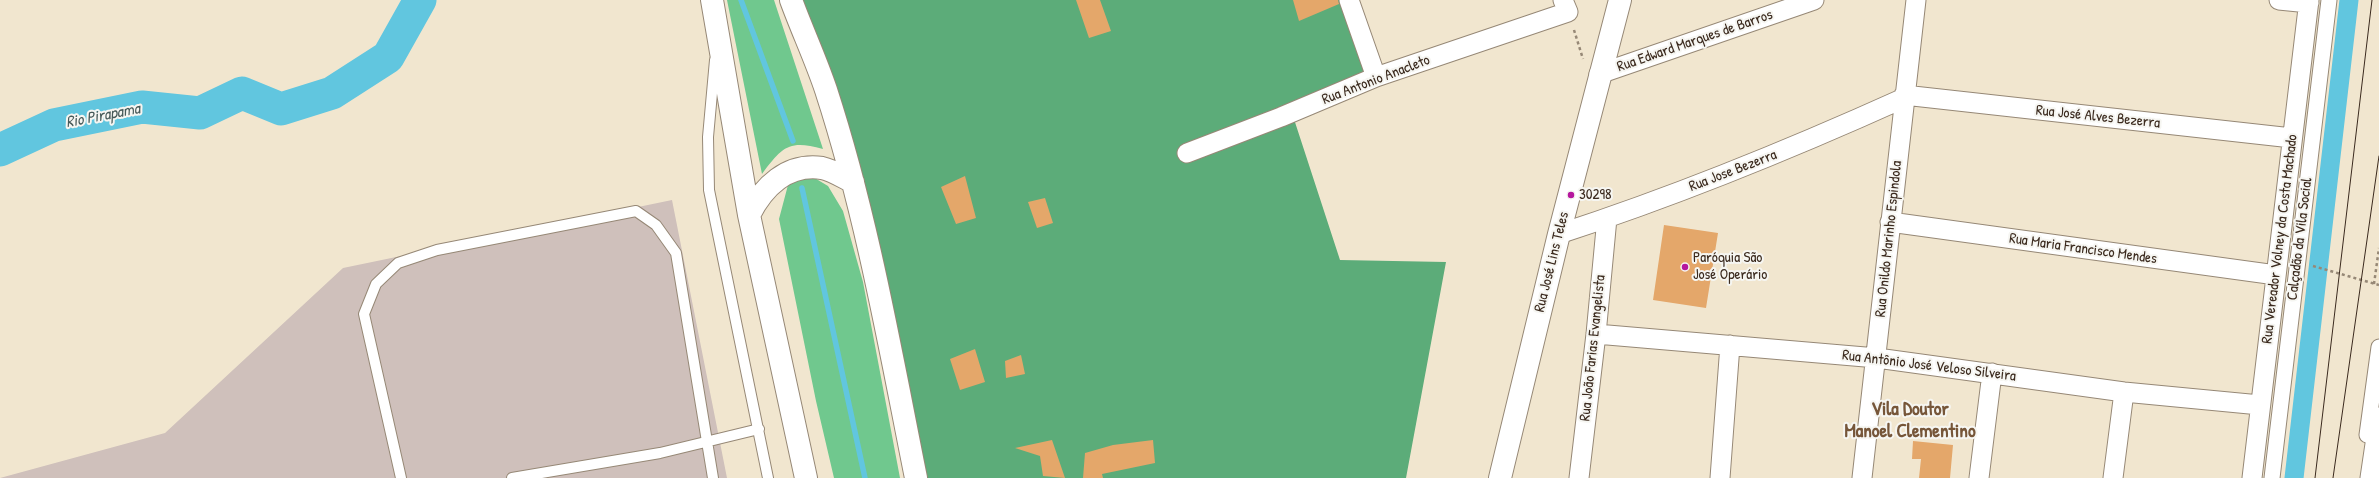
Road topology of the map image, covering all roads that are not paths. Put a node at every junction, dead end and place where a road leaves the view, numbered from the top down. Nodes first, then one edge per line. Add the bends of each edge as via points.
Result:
1 (712, 0) edge
2 (791, 0) edge
3 (1349, 0) edge
4 (1620, 0) edge
5 (1814, 0) edge
6 (1916, 0) edge
7 (2279, 0) edge
8 (2329, 0) edge
9 (2309, 2) edge
10 (1565, 6) edge
11 (718, 25) junction
12 (1592, 68) junction
13 (1376, 77) junction
14 (1904, 97) junction
15 (2292, 138) junction
16 (1187, 153) dead end
17 (852, 182) junction
18 (750, 215) junction
19 (1607, 218) junction
20 (1890, 222) junction
21 (1559, 234) junction
22 (2276, 275) junction
23 (1596, 334) junction
24 (1730, 346) junction
25 (2379, 347) edge
26 (1877, 358) junction
27 (1992, 372) junction
28 (2124, 392) junction
29 (2260, 405) junction
30 (2379, 417) edge
31 (759, 429) junction
32 (706, 442) junction
33 (401, 478) edge
34 (512, 478) edge
35 (712, 478) edge
36 (768, 478) edge
37 (806, 478) edge
38 (916, 478) edge
39 (1500, 478) edge
40 (1579, 478) edge
41 (1720, 478) edge
42 (1862, 478) edge
43 (1979, 478) edge
44 (2113, 478) edge
45 (2252, 478) edge
46 (2272, 478) edge
47 (2362, 478) edge
48 (2370, 478) edge

1 - 11 main road
2 - 17 main road via 825,90
3 - 13 street
4 - 12 main road, Rua José Lins Teles
5 - 12 street, Rua Edward Marques de Barros
6 - 14 street, Rua Onildo Marinho Espindola
7 - 9 street
8 - 46 street, Calçadão da Vila Social
9 - 15 street, Rua Vereador Volney da Costa Machado
10 - 13 street, Rua Antonio Anacleto
11 - 18 main road via 728,100
11 - 31 lane via 708,137 709,190
12 - 21 main road, Rua José Lins Teles
13 - 16 street, Rua Antonio Anacleto
14 - 15 street, Rua José Alves Bezerra
14 - 19 street, Rua Jose Bezerra via 1788,150
14 - 20 street, Rua Onildo Marinho Espindola
15 - 22 street, Rua Vereador Volney da Costa Machado
17 - 18 main road via 823,168 795,170 767,187
17 - 38 main road via 865,231
18 - 37 main road
19 - 21 street, Rua Jose Bezerra
19 - 23 street, Rua João Farias Evangelista
20 - 22 street, Rua Maria Francisco Mendes
20 - 26 street, Rua Onildo Marinho Espindola
21 - 39 main road, Rua José Lins Teles
22 - 29 street, Rua Vereador Volney da Costa Machado
23 - 24 street, Rua Antônio José Veloso Silveira
23 - 40 street, Rua João Farias Evangelista
24 - 26 street, Rua Antônio José Veloso Silveira
24 - 41 street
25 - 47 street
26 - 27 street, Rua Antônio José Veloso Silveira
26 - 42 street, Rua Onildo Marinho Espindola
27 - 28 street, Rua Antônio José Veloso Silveira
27 - 43 street
28 - 29 street, Rua Antônio José Veloso Silveira
28 - 44 street
29 - 45 street, Rua Vereador Volney da Costa Machado
30 - 48 street
31 - 32 lane
31 - 36 lane
32 - 33 lane via 676,253 656,225 636,211 437,250 398,263 376,284 364,314
32 - 34 lane via 660,453
32 - 35 lane

